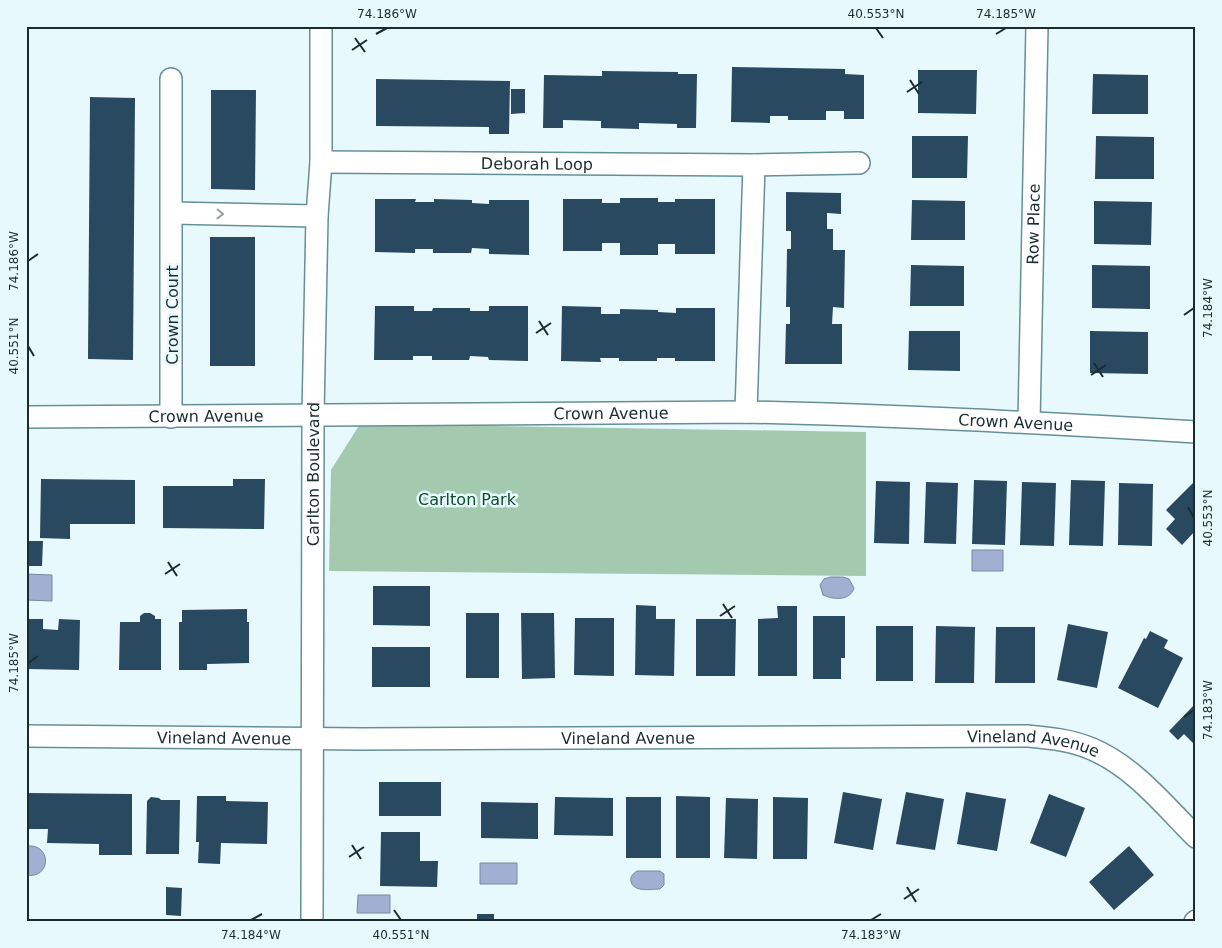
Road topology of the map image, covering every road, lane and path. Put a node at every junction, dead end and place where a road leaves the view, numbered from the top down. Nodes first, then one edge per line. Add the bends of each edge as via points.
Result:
1 (322, 26) edge
2 (1037, 26) edge
3 (171, 79) dead end
4 (321, 162) junction
5 (858, 163) dead end
6 (754, 165) junction
7 (172, 213) junction
8 (317, 216) junction
9 (746, 412) junction
10 (313, 415) junction
11 (26, 417) edge
12 (171, 417) junction
13 (1029, 422) junction
14 (1196, 432) edge
15 (26, 736) edge
16 (312, 739) junction
17 (1196, 838) edge
18 (312, 922) edge

1 - 4 street, Carlton Boulevard
2 - 13 street, Row Place
3 - 7 street, Crown Court
4 - 6 street, Deborah Loop
4 - 8 street, Carlton Boulevard
5 - 6 street, Deborah Loop
6 - 9 street
7 -> 8 street
7 - 12 street, Crown Court
8 - 10 street, Carlton Boulevard
9 - 10 street, Crown Avenue
9 - 13 street, Crown Avenue
10 - 12 street, Crown Avenue
10 - 16 street, Carlton Boulevard
11 - 12 street, Crown Avenue
13 - 14 street, Crown Avenue
15 - 16 street, Vineland Avenue
16 - 17 street, Vineland Avenue via 1028,736 1060,740 1091,749 1123,766
16 - 18 street, Carlton Boulevard

